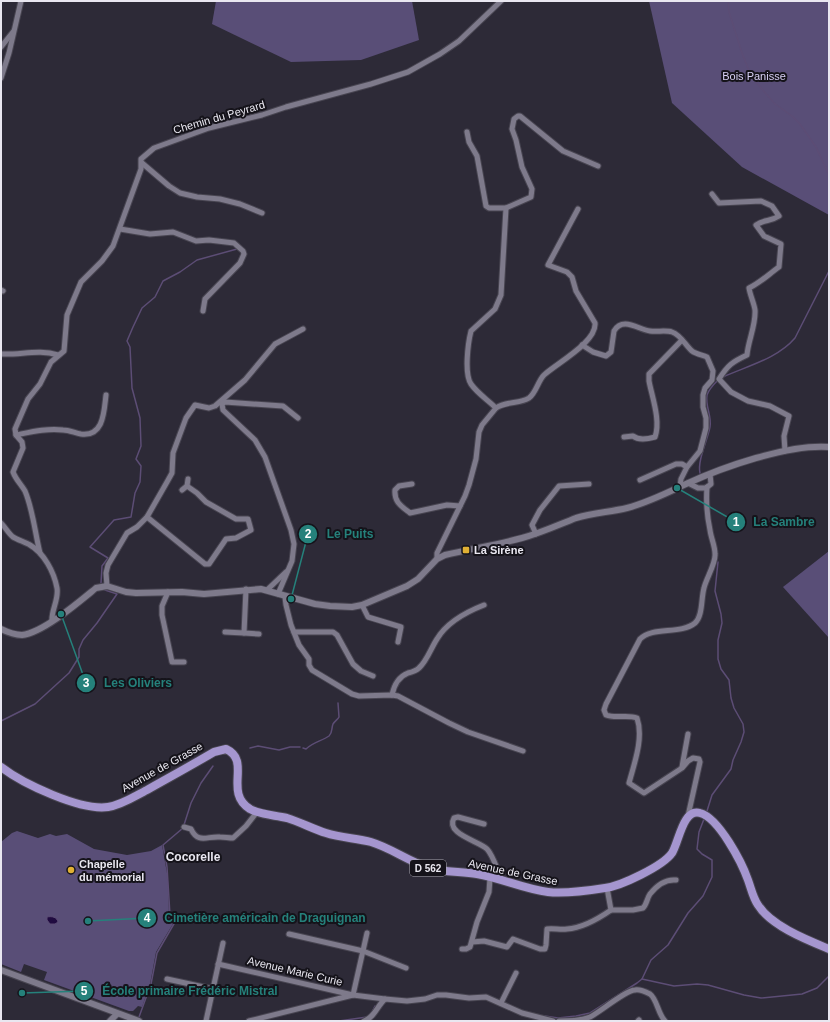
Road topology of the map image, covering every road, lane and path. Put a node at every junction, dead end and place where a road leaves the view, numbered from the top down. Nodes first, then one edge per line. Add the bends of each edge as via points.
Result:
1 (21, 1) edge
2 (501, 1) edge
3 (14, 31) junction
4 (1, 47) edge
5 (1, 78) edge
6 (467, 132) dead end
7 (142, 163) junction
8 (598, 166) dead end
9 (712, 194) dead end
10 (506, 208) junction
11 (578, 209) dead end
12 (262, 213) dead end
13 (120, 229) junction
14 (203, 311) dead end
15 (303, 329) dead end
16 (682, 340) junction
17 (582, 345) junction
18 (1, 354) edge
19 (58, 354) junction
20 (106, 395) dead end
21 (496, 408) junction
22 (298, 418) dead end
23 (16, 435) junction
24 (624, 437) dead end
25 (829, 447) edge
26 (785, 451) junction
27 (687, 467) junction
28 (710, 474) junction
29 (188, 479) dead end
30 (640, 480) dead end
31 (688, 483) junction
32 (412, 484) dead end
33 (588, 484) dead end
34 (187, 486) junction
35 (680, 487) junction
36 (700, 488) junction
37 (707, 488) junction
38 (182, 490) dead end
39 (706, 498) junction
40 (460, 506) junction
41 (147, 517) junction
42 (1, 523) edge
43 (536, 534) junction
44 (40, 553) junction
45 (437, 559) junction
46 (288, 570) junction
47 (107, 586) junction
48 (246, 590) junction
49 (267, 590) junction
50 (168, 592) junction
51 (278, 594) junction
52 (285, 597) junction
53 (362, 605) junction
54 (484, 605) dead end
55 (52, 621) junction
56 (1, 629) edge
57 (224, 632) dead end
58 (294, 632) junction
59 (244, 633) junction
60 (259, 634) dead end
61 (398, 642) dead end
62 (184, 662) dead end
63 (373, 676) dead end
64 (392, 695) junction
65 (688, 734) dead end
66 (523, 751) dead end
67 (1, 767) edge
68 (682, 768) junction
69 (257, 812) junction
70 (688, 816) junction
71 (484, 824) dead end
72 (185, 827) dead end
73 (490, 878) junction
74 (502, 880) junction
75 (676, 880) dead end
76 (607, 888) junction
77 (611, 910) junction
78 (367, 933) dead end
79 (289, 934) dead end
80 (472, 942) junction
81 (223, 943) dead end
82 (462, 949) dead end
83 (829, 949) edge
84 (363, 951) junction
85 (218, 964) junction
86 (406, 968) dead end
87 (1, 970) edge
88 (516, 973) dead end
89 (167, 979) dead end
90 (213, 989) junction
91 (353, 995) junction
92 (383, 999) junction
93 (501, 1003) junction
94 (117, 1014) junction
95 (110, 1021) edge
96 (139, 1021) edge
97 (206, 1021) edge
98 (249, 1021) edge
99 (364, 1021) edge
100 (552, 1021) edge
101 (559, 1021) edge
102 (665, 1021) edge

1 - 3 street
2 - 7 street, Chemin du Peyrard via 459,41 408,72 209,128 154,148 141,159
3 - 4 street
3 - 5 street
6 - 10 street via 477,156 486,206
7 - 12 street via 180,193 220,199
7 - 13 street, Chemin du Peyrard
8 - 10 street via 563,151 518,116 514,119 512,129 522,167 532,190 531,197
9 - 26 street via 719,203 761,201 772,206 779,216 756,225 764,236 781,244 779,267 749,288 755,310 747,355 726,368 719,379 731,392 748,401 770,406 788,416 784,436
10 - 21 street via 501,295 495,309 471,331 467,366 471,384
11 - 17 street via 548,265 567,272 572,277 576,291 595,323 592,334
13 - 14 street via 150,234 173,232 196,241 234,243 243,251 240,263 205,299
13 - 19 street, Chemin du Peyrard via 113,246 102,261 81,282 67,315 64,351
15 - 41 street via 275,344 245,380 215,406 209,408 195,405 186,418 175,447 172,473
16 - 17 street via 672,332 648,331 625,324 618,325 614,330 611,352 606,356
16 - 24 street via 649,374 657,431 654,436 645,439
16 - 27 street via 693,352 706,357 713,371 712,380 703,395 706,428 700,451
17 - 21 street via 544,376 530,398
18 - 19 street via 38,351
19 - 23 street, Chemin du Peyrard via 50,362 40,384 28,399 15,429
20 - 23 street via 102,421 99,427 89,434 50,429
21 - 40 street via 479,432 472,475
22 - 46 street via 283,406 225,402 222,404 223,410 255,440 265,457 294,544
23 - 44 street via 23,448 13,472 29,504
25 - 26 street
26 - 28 street
27 - 30 street via 676,464
27 - 35 street
28 - 31 street
28 - 37 street via 711,484
29 - 34 street
31 - 35 street
31 - 36 street
32 - 40 street via 400,486 395,490 396,502 410,513 447,505
33 - 43 street via 559,486 532,525
34 - 38 street
34 - 41 street via 206,502 236,519 248,519 251,530 236,538 226,539 209,564 205,564
35 - 43 street via 627,508 594,513
36 - 37 street
36 - 39 street
37 - 39 street
39 - 68 street via 709,528 716,555 701,598 700,616 694,623 682,628 645,634 604,710 606,715 612,717 637,718 637,752 629,783 644,793
40 - 45 street via 437,553
41 - 47 street via 127,533 108,565
42 - 44 street via 13,537
43 - 45 street via 456,552
44 - 55 street via 53,575 57,588 58,598
45 - 53 street via 408,586
46 - 49 street
46 - 51 street
47 - 50 street via 131,592
47 - 55 street via 96,588
48 - 49 street
48 - 50 street via 211,594
48 - 59 street
49 - 51 street
50 - 62 street via 162,606 162,615 172,662
51 - 52 street
52 - 53 street via 330,606
52 - 58 street
53 - 61 street via 368,617 401,627
54 - 64 street via 466,612 447,627 438,637 423,664 403,675 394,687
55 - 56 street via 22,635
57 - 59 street
58 - 63 street via 333,632 353,664
58 - 64 street via 314,672 356,696
59 - 60 street
64 - 66 street via 468,732
65 - 68 street
67 - 69 main road, Avenue de Grasse / D 562 via 27,783 64,799 109,807 132,798 214,752 226,750 235,755 237,760 237,786 241,800
68 - 70 street via 688,760 699,759
69 - 72 street via 233,838 219,836 199,839 191,829
69 - 73 main road, Avenue de Grasse / D 562 via 296,821 334,836 372,842 426,867
70 - 76 main road, Avenue de Grasse / D 562 via 671,854 621,885
70 - 83 main road via 696,812 702,813 717,824 748,878 762,911 803,939
71 - 74 street via 458,816 452,821 459,833 487,850
73 - 74 main road, Avenue de Grasse / D 562
73 - 80 street via 489,892
74 - 76 main road, Avenue de Grasse / D 562 via 557,893
75 - 77 street via 664,882 650,894 643,908
76 - 77 street
77 - 80 street via 597,920 580,926 547,929 545,949 513,939 507,947 484,941
78 - 84 street, Avenue Marie Curie
79 - 84 street
80 - 82 street via 470,947
81 - 85 street
84 - 86 street
84 - 91 street, Avenue Marie Curie
85 - 90 street
85 - 91 street, Avenue Marie Curie
87 - 94 street
88 - 93 street
89 - 90 street
90 - 97 street
91 - 92 street
91 - 98 street
92 - 93 street via 407,1001 446,995 486,997
92 - 99 street via 373,1016
93 - 100 street via 522,1013
94 - 95 street
94 - 96 street
101 - 102 street via 588,1018 636,990 652,996 659,1014

